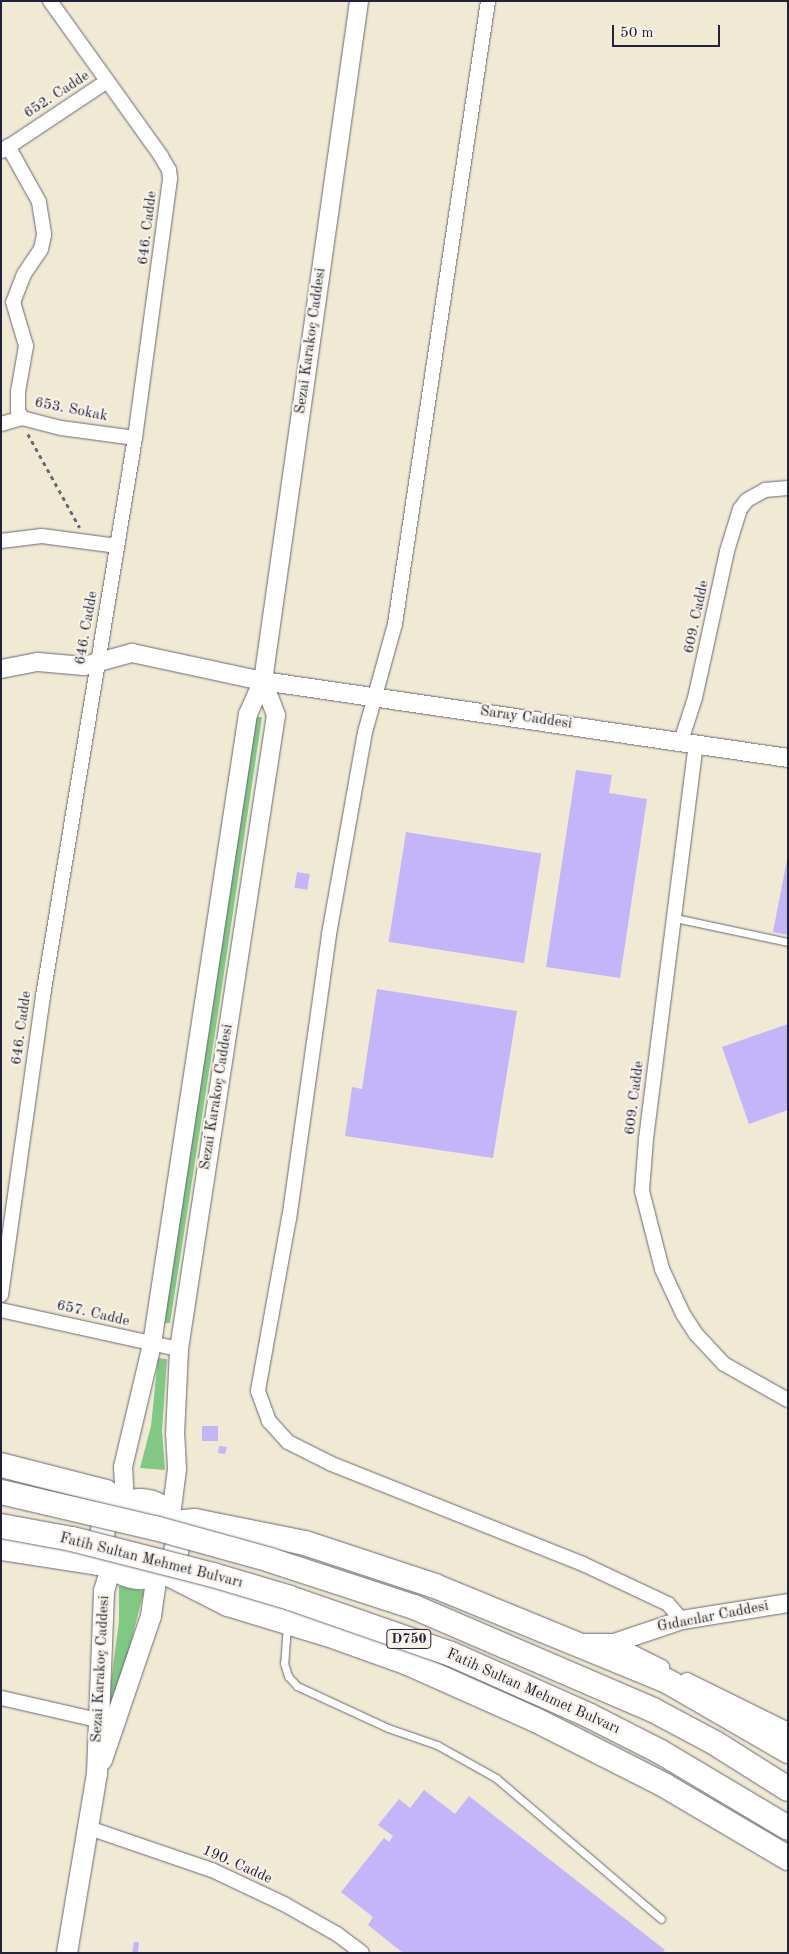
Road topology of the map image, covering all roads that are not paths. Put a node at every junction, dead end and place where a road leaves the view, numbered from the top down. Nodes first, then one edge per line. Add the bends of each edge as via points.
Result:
1 (50, 1) edge
2 (359, 1) edge
3 (488, 1) edge
4 (106, 82) junction
5 (5, 149) edge
6 (22, 418) junction
7 (1, 424) edge
8 (135, 438) junction
9 (788, 488) edge
10 (1, 541) edge
11 (117, 546) junction
12 (97, 663) junction
13 (1, 669) edge
14 (263, 681) junction
15 (376, 696) junction
16 (688, 742) junction
17 (788, 758) edge
18 (675, 918) junction
19 (788, 942) edge
20 (1, 1295) edge
21 (1, 1310) edge
22 (152, 1344) junction
23 (179, 1348) junction
24 (788, 1400) edge
25 (1, 1465) edge
26 (1, 1492) edge
27 (123, 1505) junction
28 (173, 1520) junction
29 (1, 1526) edge
30 (1, 1548) edge
31 (111, 1563) junction
32 (159, 1572) junction
33 (788, 1603) edge
34 (682, 1620) junction
35 (288, 1622) junction
36 (614, 1643) junction
37 (580, 1644) junction
38 (1, 1698) edge
39 (97, 1720) junction
40 (788, 1730) edge
41 (788, 1751) edge
42 (97, 1774) junction
43 (788, 1789) edge
44 (89, 1828) junction
45 (788, 1828) edge
46 (788, 1858) edge
47 (660, 1919) dead end
48 (67, 1953) edge
49 (362, 1953) edge

1 - 4 street, 646. Cadde
2 - 14 street, Sezai Karakoç Caddesi
3 - 15 street via 395,624
4 - 5 street, 652. Cadde
4 - 8 street, 646. Cadde via 160,156 170,178
5 - 6 street via 39,202 44,235 41,249 24,274 13,302 26,346 18,392 18,411
6 - 7 street, 653. Sokak
6 - 8 street, 653. Sokak via 61,428
8 - 11 street, 646. Cadde
9 - 16 street, 609. Cadde via 765,490 747,500 736,519
10 - 11 street via 26,536 87,540
11 - 12 street, 646. Cadde
12 - 13 street, Saray Caddesi via 84,666 38,662
12 - 14 street, Saray Caddesi via 132,653
12 - 20 street, 646. Cadde via 43,996
14 - 15 street, Saray Caddesi
14 - 22 street, Sezai Karakoç Caddesi via 248,714
14 - 23 street, Sezai Karakoç Caddesi via 276,715
15 - 16 street, Saray Caddesi
15 - 34 street via 365,732 330,935 289,1218 258,1391 263,1408 275,1432 296,1446 332,1464 583,1564 668,1604
16 - 17 street, Saray Caddesi
16 - 18 street, 609. Cadde
18 - 19 lane
18 - 24 street, 609. Cadde via 642,1191 672,1293 702,1342 738,1374
21 - 22 street, 657. Cadde
22 - 23 street, 657. Cadde
22 - 27 street, Sezai Karakoç Caddesi via 122,1467
23 - 28 street, Sezai Karakoç Caddesi
25 - 27 highway via 106,1492
26 - 43 highway, Fatih Sultan Mehmet Bulvarı / D750, bridge via 155,1528 414,1607 655,1710
27 - 28 highway via 148,1501 159,1506
27 - 31 highway via 108,1519 103,1530 102,1542
28 - 32 highway via 178,1546
28 - 37 highway via 195,1521 344,1554 435,1586
29 - 45 highway, Fatih Sultan Mehmet Bulvarı / D750, bridge via 72,1539 213,1575 451,1654 625,1733
30 - 31 highway
31 - 32 highway via 133,1576
31 - 39 main road, Sezai Karakoç Caddesi via 104,1591
32 - 35 highway via 228,1604
32 - 42 main road, Sezai Karakoç Caddesi via 150,1616
33 - 34 street, Gıdacılar Caddesi
34 - 36 street, Gıdacılar Caddesi
35 - 46 highway via 408,1663 536,1720 664,1785
35 - 47 lane via 284,1663 288,1676 297,1686 388,1728 437,1746 490,1774
36 - 37 street, Gıdacılar Caddesi
36 - 40 street
37 - 41 highway via 667,1680
38 - 39 street
39 - 42 main road, Sezai Karakoç Caddesi
42 - 44 main road, Sezai Karakoç Caddesi
44 - 48 main road, Sezai Karakoç Caddesi
44 - 49 street, 190. Cadde via 212,1870 284,1904 337,1934

